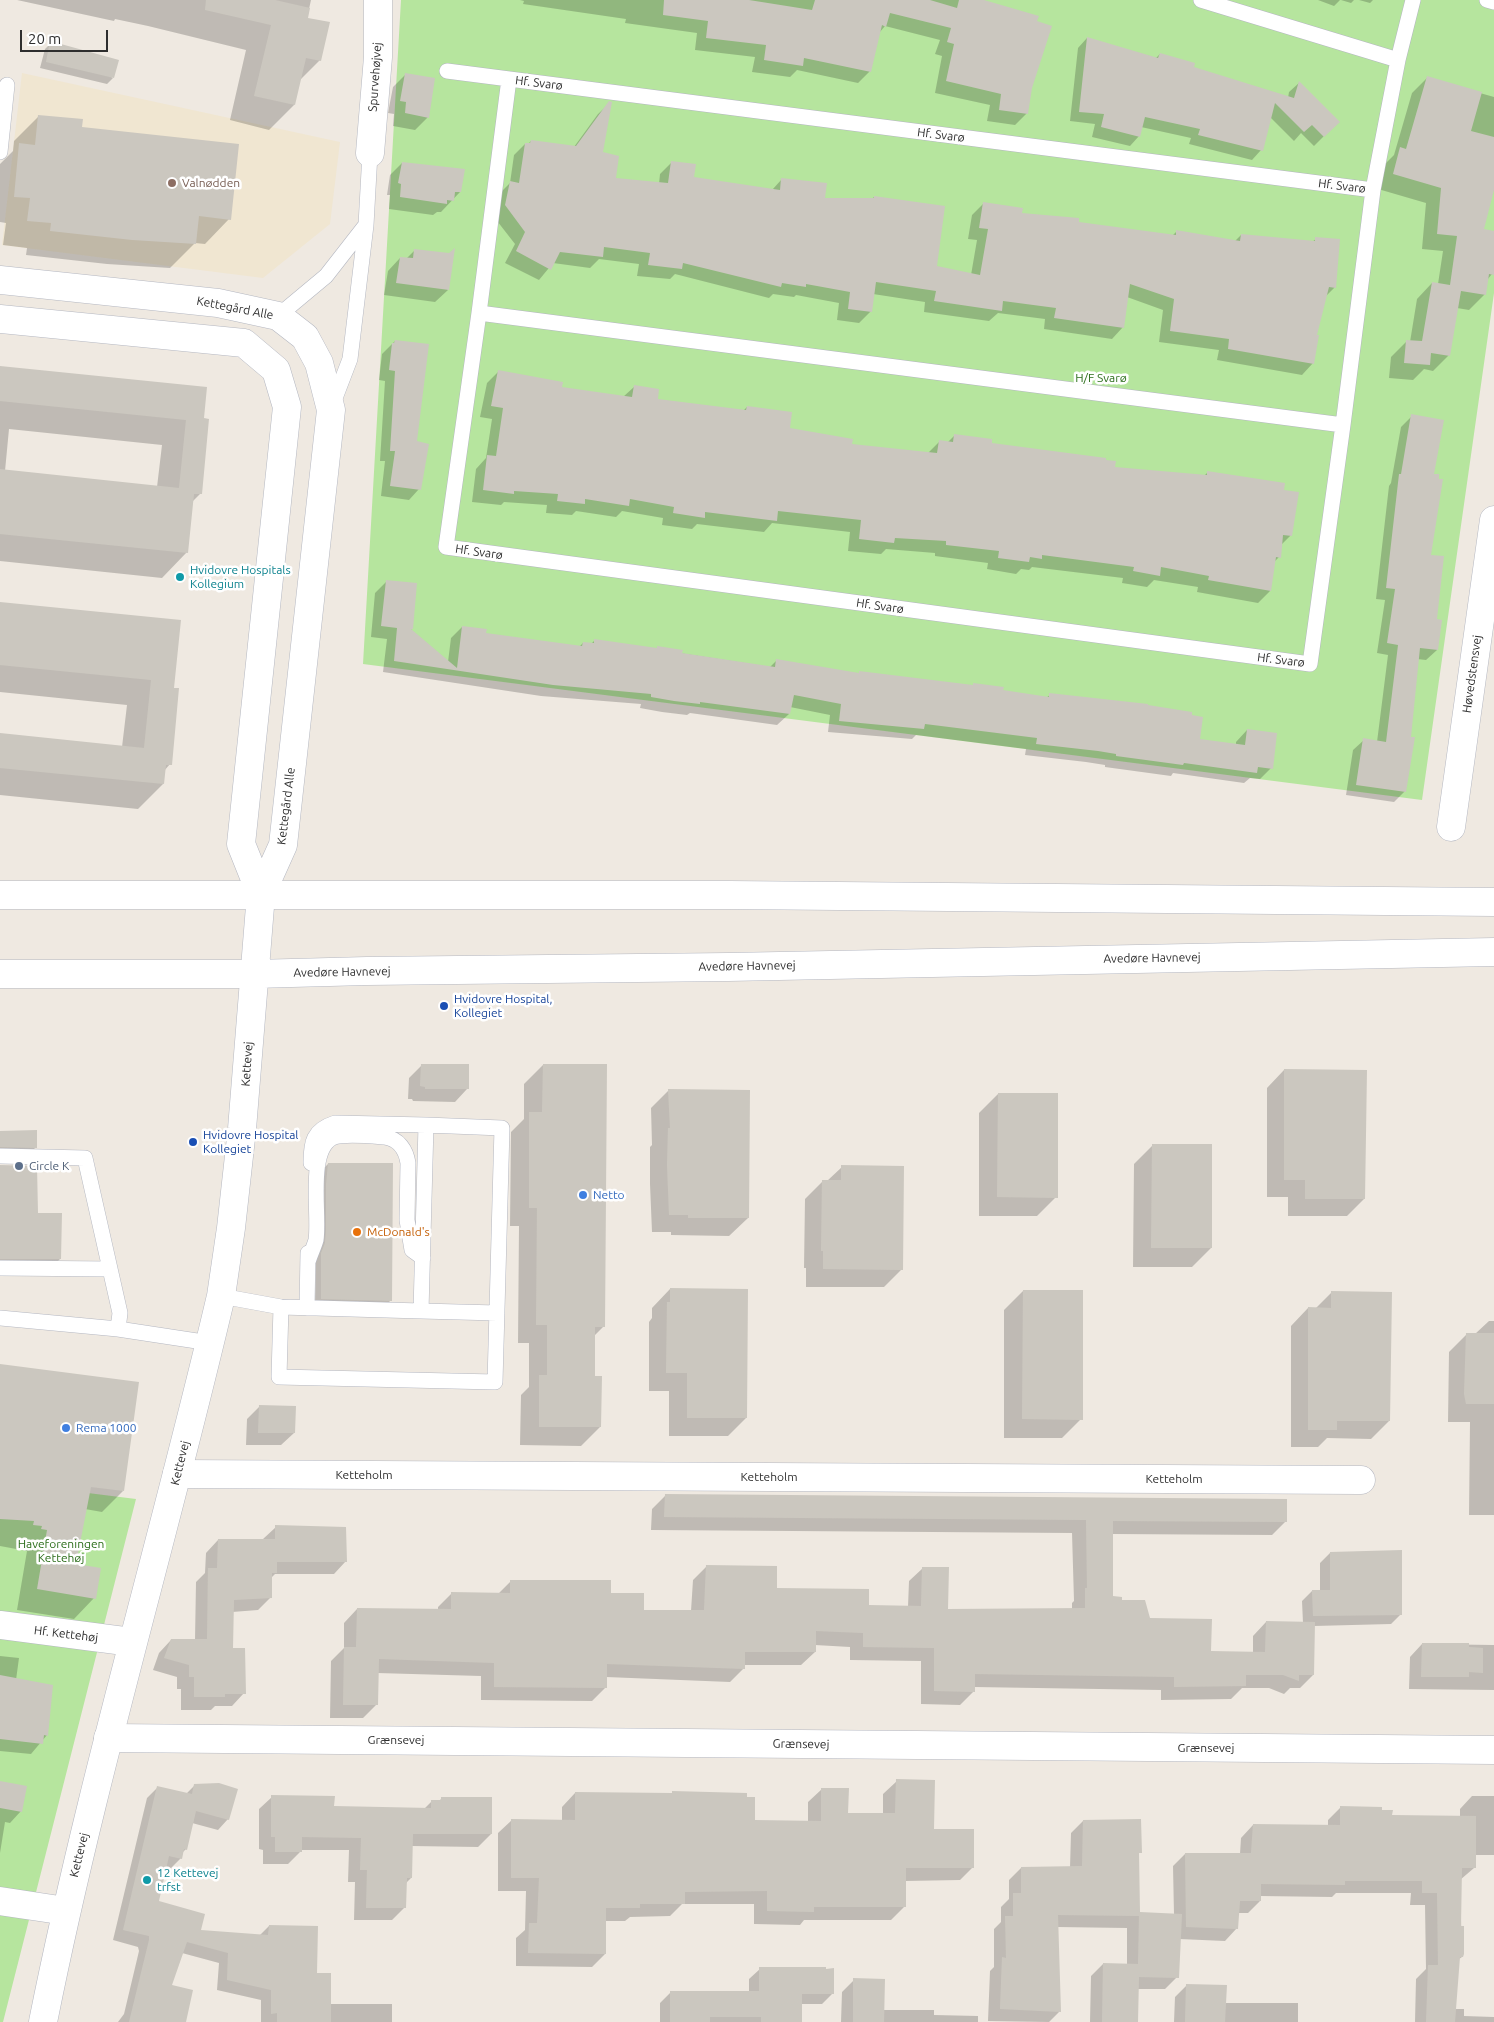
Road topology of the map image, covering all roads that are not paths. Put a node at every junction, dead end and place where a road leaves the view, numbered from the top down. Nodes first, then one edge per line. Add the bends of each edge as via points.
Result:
1 (378, 0) edge
2 (1201, 0) edge
3 (1413, 0) edge
4 (1487, 0) edge
5 (1494, 2) edge
6 (1398, 60) junction
7 (447, 71) dead end
8 (508, 79) junction
9 (7, 85) dead end
10 (0, 152) edge
11 (370, 153) joint
12 (1373, 190) junction
13 (366, 225) junction
14 (0, 280) edge
15 (479, 313) junction
16 (278, 316) junction
17 (0, 319) edge
18 (331, 410) junction
19 (1343, 425) junction
20 (1494, 520) edge
21 (1451, 827) dead end
22 (0, 894) edge
23 (261, 894) junction
24 (1494, 902) edge
25 (1494, 952) edge
26 (0, 974) edge
27 (254, 974) junction
28 (426, 1126) junction
29 (0, 1156) edge
30 (422, 1258) junction
31 (308, 1262) junction
32 (0, 1268) edge
33 (110, 1268) junction
34 (221, 1296) junction
35 (281, 1307) junction
36 (306, 1308) junction
37 (421, 1311) junction
38 (497, 1313) junction
39 (0, 1318) edge
40 (118, 1329) junction
41 (210, 1343) junction
42 (177, 1474) junction
43 (1361, 1480) dead end
44 (0, 1625) edge
45 (132, 1642) junction
46 (108, 1738) junction
47 (1494, 1750) edge
48 (0, 1901) edge
49 (66, 1911) junction
50 (43, 2022) edge

1 - 11 street, Spurvehøjvej via 378,57
2 - 6 lane
3 - 6 lane, Hf. Svarø
4 - 5 lane
6 - 12 lane, Hf. Svarø
7 - 8 lane, Hf. Svarø
8 - 12 lane, Hf. Svarø
8 - 15 lane, Hf. Svarø
9 - 10 lane
11 - 13 lane
12 - 19 lane, Hf. Svarø
13 - 16 lane via 326,276
13 - 18 lane via 350,359
14 - 16 street, Kettegård Alle via 218,303
15 - 19 lane
15 - 19 lane, Hf. Svarø via 446,547 1300,663 1310,664
16 - 18 street, Kettegård Alle via 305,337 320,363
17 - 23 street via 244,343 276,370 287,408 241,844
18 - 23 street, Kettegård Alle via 283,845
20 - 21 street, Høvedstensvej
22 - 23 street
23 - 24 street
23 - 27 street, Kettevej
25 - 27 street, Avedøre Havnevej
26 - 27 street, Avedøre Havnevej
27 - 34 street, Kettevej via 242,1129
28 - 30 lane
28 - 31 lane via 334,1123 319,1130 311,1151
28 - 38 lane via 502,1128
29 - 33 lane via 85,1158
30 - 31 lane via 412,1250 407,1220 408,1163 402,1146 387,1137 340,1136 326,1143 318,1158 316,1241
30 - 37 lane
31 - 36 lane
32 - 33 lane
33 - 40 lane via 120,1313
34 - 35 lane
34 - 41 street, Kettevej
35 - 36 lane
35 - 38 lane via 279,1377 495,1382
36 - 37 lane
37 - 38 lane
39 - 40 lane
40 - 41 lane
41 - 42 street, Kettevej
42 - 43 street, Ketteholm
42 - 45 street, Kettevej
44 - 45 street, Hf. Kettehøj
45 - 46 street, Kettevej
46 - 47 street, Grænsevej
46 - 49 street, Kettevej
48 - 49 street
49 - 50 street, Kettevej

